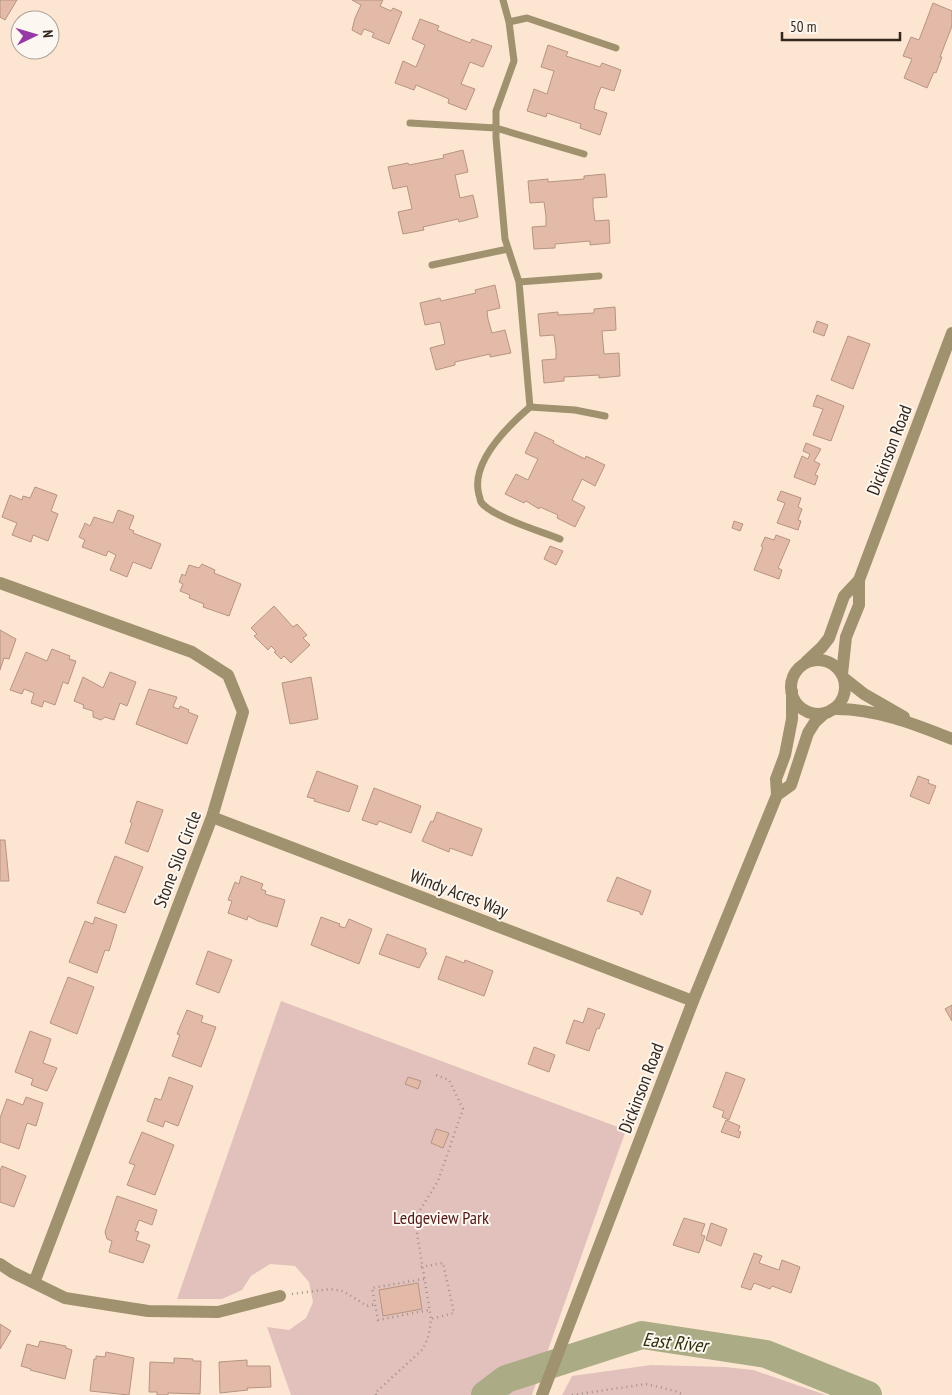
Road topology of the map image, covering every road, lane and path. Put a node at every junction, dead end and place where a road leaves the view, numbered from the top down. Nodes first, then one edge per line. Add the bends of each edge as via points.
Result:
1 (503, 0) edge
2 (509, 22) junction
3 (616, 48) dead end
4 (410, 123) dead end
5 (496, 128) junction
6 (584, 154) dead end
7 (508, 248) junction
8 (432, 265) dead end
9 (599, 276) dead end
10 (519, 282) junction
11 (952, 333) edge
12 (530, 407) junction
13 (605, 416) dead end
14 (560, 539) dead end
15 (859, 580) junction
16 (0, 583) edge
17 (801, 666) junction
18 (844, 677) junction
19 (792, 691) junction
20 (829, 711) junction
21 (919, 726) junction
22 (952, 740) edge
23 (776, 795) junction
24 (212, 817) junction
25 (693, 1001) junction
26 (434, 1074) dead end
27 (0, 1264) edge
28 (421, 1267) junction
29 (424, 1279) junction
30 (34, 1282) junction
31 (280, 1296) joint
32 (375, 1304) junction
33 (429, 1310) junction
34 (431, 1319) junction
35 (376, 1394) edge
36 (371, 1395) edge
37 (542, 1395) edge
38 (572, 1395) edge
39 (684, 1395) edge

1 - 2 lane
2 - 3 lane via 527,18
2 - 5 lane via 514,61 496,112
4 - 5 lane
5 - 6 lane
5 - 7 lane
7 - 8 lane
7 - 10 lane
9 - 10 lane
10 - 12 lane
11 - 15 street, Dickinson Road
12 - 13 lane
12 - 14 lane via 494,444 476,485 481,502 495,514
15 - 17 street, Dickinson Road via 844,596 829,638
15 - 18 street, Dickinson Road via 858,605 846,638
16 - 24 street, Stone Silo Circle via 192,652 228,675 243,712
17 - 18 street via 823,660 831,662
17 - 19 street via 795,673
18 - 20 street via 844,696 840,704
18 - 21 street via 864,694
19 - 20 street via 794,699 808,712
19 - 23 street, Dickinson Road via 792,719 785,755 776,779
20 - 21 street via 866,712
20 - 23 street, Dickinson Road via 815,722 808,733 791,785
21 - 22 street
23 - 25 street, Dickinson Road
24 - 25 street, Windy Acres Way
24 - 30 street, Stone Silo Circle
25 - 37 street, Dickinson Road
26 - 28 path via 449,1080 463,1109 438,1181 417,1215
27 - 30 street
28 - 29 path
28 - 34 path via 443,1263 454,1313
29 - 32 path via 372,1288
29 - 33 path
30 - 31 street via 65,1298 148,1311 218,1312
31 - 32 path via 330,1289 343,1291 367,1306
32 - 33 path via 378,1320
33 - 34 path
34 - 35 path via 423,1349
35 - 36 path
38 - 39 path via 646,1384

